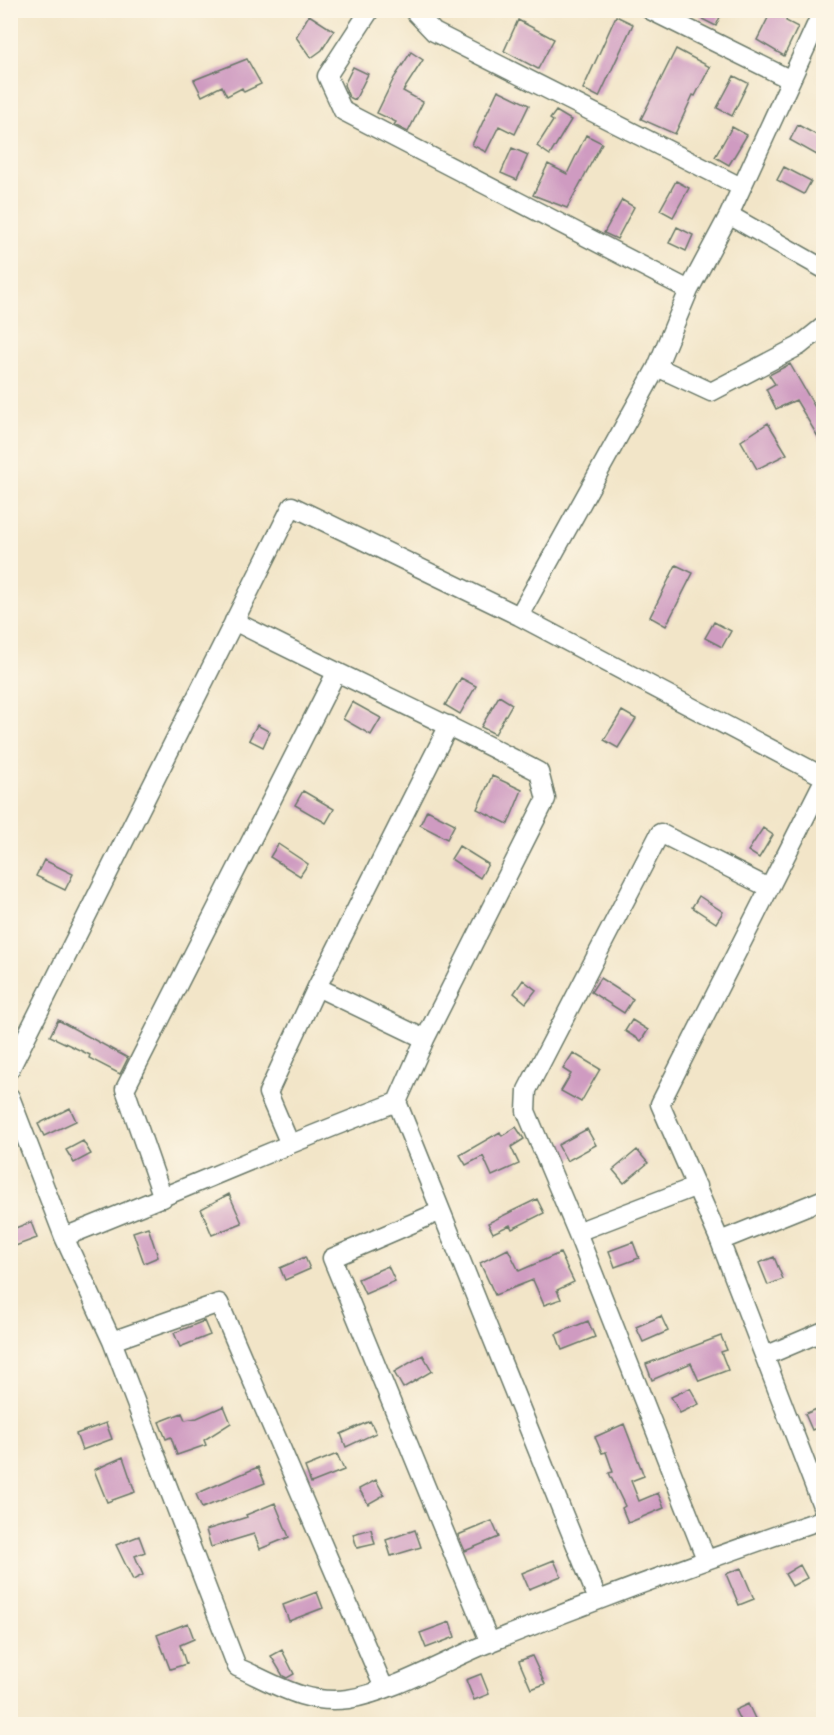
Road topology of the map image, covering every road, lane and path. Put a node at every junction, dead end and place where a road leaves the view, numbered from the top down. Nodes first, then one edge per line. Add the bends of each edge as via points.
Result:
1 (370, 10) edge
2 (413, 10) edge
3 (650, 10) edge
4 (823, 10) edge
5 (791, 80) junction
6 (741, 187) junction
7 (729, 215) junction
8 (824, 269) edge
9 (689, 290) junction
10 (824, 326) edge
11 (657, 367) junction
12 (519, 616) junction
13 (234, 621) junction
14 (336, 673) junction
15 (449, 724) junction
16 (824, 778) edge
17 (769, 888) junction
18 (317, 987) junction
19 (425, 1039) junction
20 (10, 1069) edge
21 (10, 1097) edge
22 (397, 1102) junction
23 (289, 1142) junction
24 (697, 1186) junction
25 (163, 1198) junction
26 (824, 1198) edge
27 (441, 1211) junction
28 (577, 1232) junction
29 (64, 1237) junction
30 (720, 1241) junction
31 (824, 1331) edge
32 (112, 1341) junction
33 (765, 1356) junction
34 (824, 1511) edge
35 (824, 1519) edge
36 (706, 1559) junction
37 (598, 1600) junction
38 (490, 1642) junction
39 (384, 1688) junction

1 - 9 street via 327,76 343,111
2 - 6 street via 434,32
3 - 5 street
4 - 5 street
5 - 6 street
6 - 7 street
7 - 8 street
7 - 9 street
9 - 11 street
10 - 11 street via 799,346 711,392
11 - 12 street
12 - 13 street via 292,506
12 - 16 street
13 - 14 street
13 - 20 street
14 - 15 street
14 - 25 street via 125,1089
15 - 18 street
15 - 19 street via 539,772 546,799
16 - 17 street
17 - 24 street via 660,1104
17 - 28 street via 660,833 527,1090 526,1111
18 - 19 street
18 - 23 street via 268,1094
19 - 22 street
21 - 29 street
22 - 23 street
22 - 27 street
23 - 25 street
24 - 28 street
24 - 30 street
25 - 29 street
26 - 30 street
27 - 37 street
27 - 38 street via 332,1258
28 - 36 street
29 - 32 street
30 - 33 street
31 - 33 street
32 - 39 street via 237,1667 310,1700 349,1699
32 - 39 street via 219,1303
33 - 34 street
35 - 36 street
36 - 37 street
37 - 38 street
38 - 39 street

